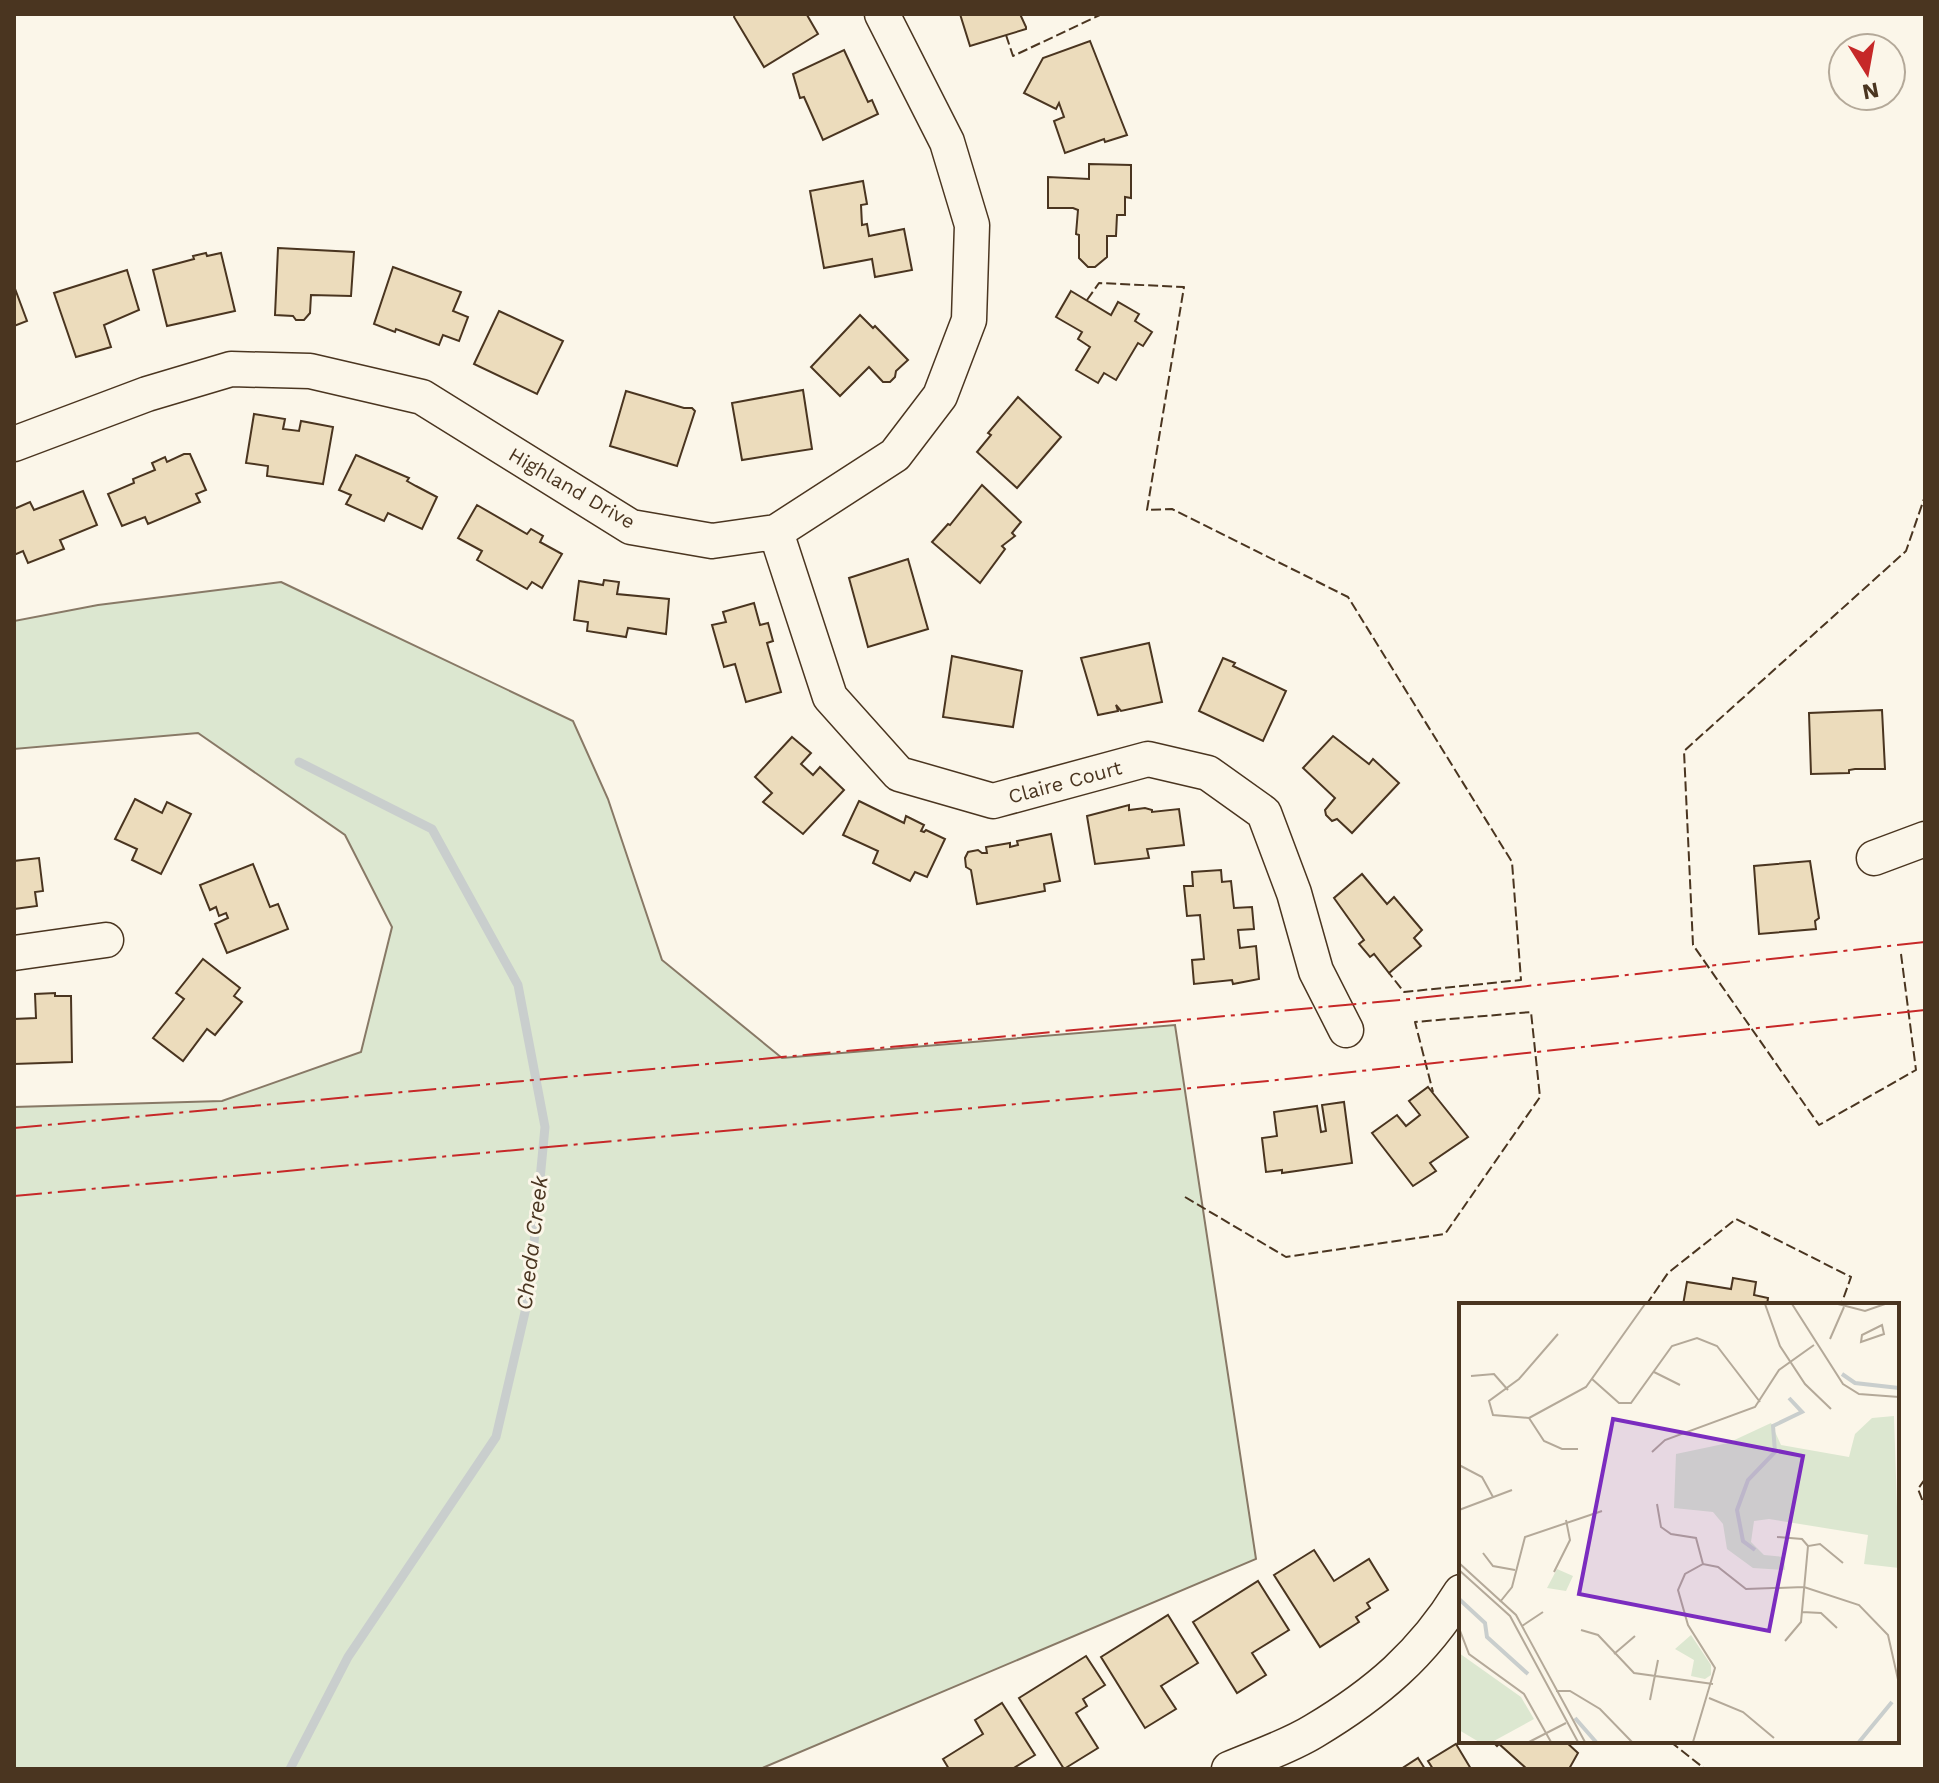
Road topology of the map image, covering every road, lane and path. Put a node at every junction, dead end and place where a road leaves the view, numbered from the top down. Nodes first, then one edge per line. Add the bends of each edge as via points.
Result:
1 (882, 14) edge
2 (14, 444) edge
3 (776, 532) junction
4 (1925, 839) edge
5 (1874, 858) dead end
6 (106, 940) dead end
7 (14, 953) edge
8 (1346, 1030) dead end
9 (1459, 1595) edge
10 (1229, 1769) edge

1 - 3 street, Highland Drive via 947,142 972,225 969,320 940,396 895,455
2 - 3 street, Highland Drive via 231,369 310,371 422,397 631,527 712,541
3 - 8 street, Claire Court via 830,697 899,774 993,801 1148,759 1208,773 1264,813 1316,971
4 - 5 street
6 - 7 street
9 - 10 street via 1442,1623 1395,1675 1312,1732

